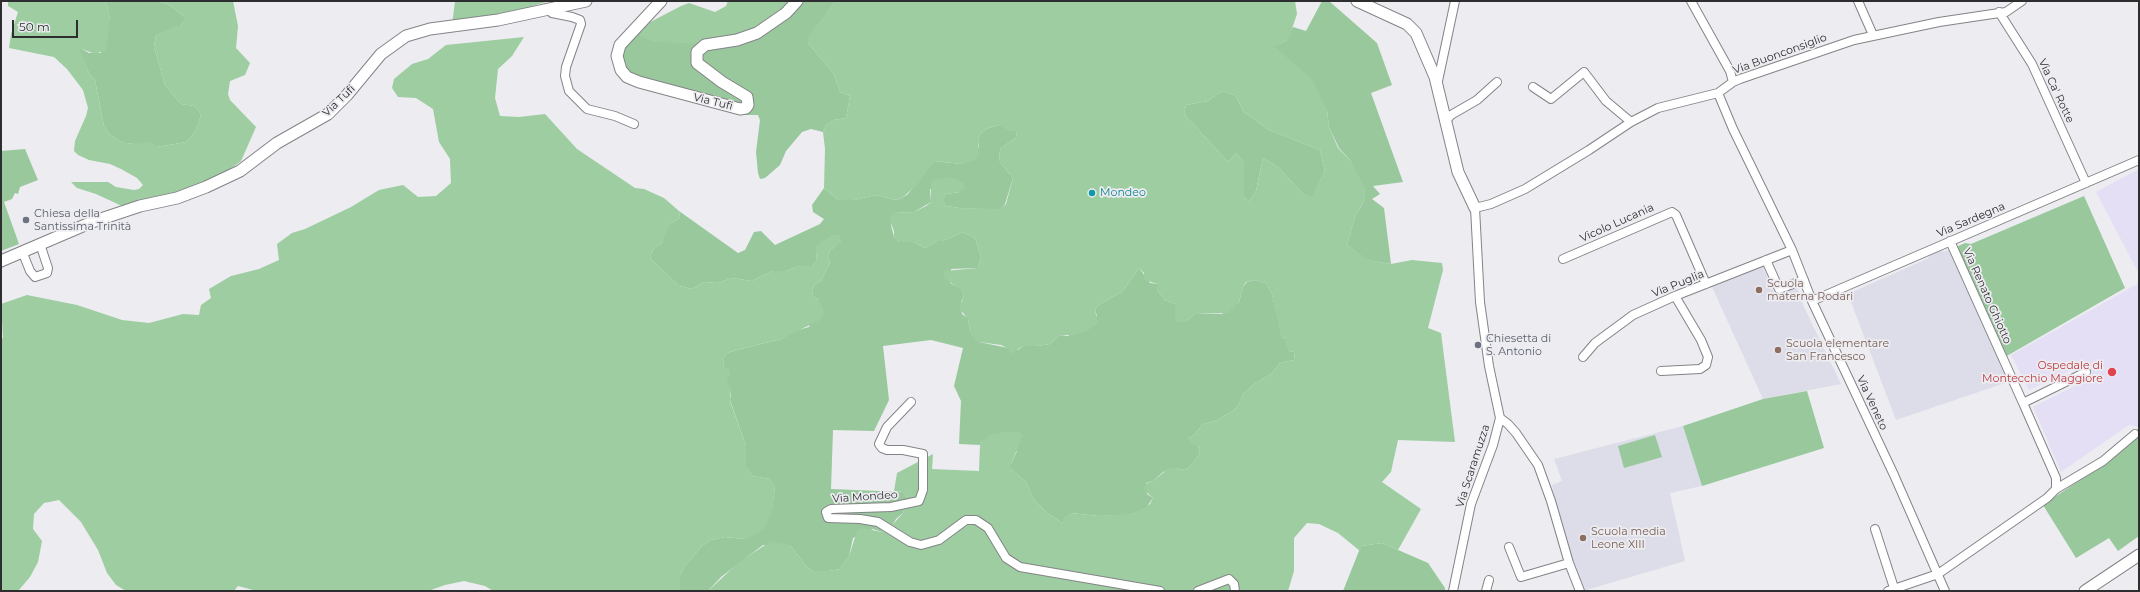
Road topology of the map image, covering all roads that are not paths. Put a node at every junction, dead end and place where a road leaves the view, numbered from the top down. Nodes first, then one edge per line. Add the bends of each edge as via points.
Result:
1 (586, 1) edge
2 (661, 1) edge
3 (797, 1) edge
4 (1357, 1) edge
5 (1455, 1) edge
6 (1691, 1) edge
7 (1858, 1) edge
8 (2022, 1) edge
9 (563, 3) edge
10 (547, 8) junction
11 (1999, 12) junction
12 (1873, 35) junction
13 (1497, 82) dead end
14 (1732, 82) junction
15 (1438, 87) junction
16 (1533, 87) dead end
17 (1718, 93) junction
18 (1445, 122) junction
19 (1631, 122) junction
20 (634, 124) dead end
21 (2139, 160) edge
22 (2086, 183) junction
23 (1475, 208) junction
24 (1950, 241) junction
25 (40, 244) junction
26 (1792, 250) junction
27 (22, 251) junction
28 (1563, 259) dead end
29 (1766, 260) junction
30 (1, 261) edge
31 (1804, 280) junction
32 (1706, 284) junction
33 (1675, 296) junction
34 (1812, 301) junction
35 (1583, 357) dead end
36 (1661, 372) dead end
37 (2086, 372) dead end
38 (911, 402) dead end
39 (2023, 403) junction
40 (1500, 418) junction
41 (2135, 434) dead end
42 (2056, 490) junction
43 (1875, 529) dead end
44 (1509, 547) dead end
45 (2139, 554) edge
46 (1569, 564) junction
47 (1938, 574) junction
48 (1488, 580) dead end
49 (1893, 590) edge
50 (1160, 591) edge
51 (1198, 591) edge
52 (1235, 591) edge
53 (1453, 591) edge
54 (1486, 591) edge
55 (1580, 591) edge
56 (1945, 591) edge
57 (2085, 591) edge

1 - 9 street, Via Tufi
2 - 3 street, Via Tufi via 620,45 617,56 621,70 639,82 743,109 748,105 747,97 697,63 697,52 705,46 757,33 786,13
4 - 15 street via 1406,24 1416,33
5 - 15 street via 1438,73
6 - 14 street via 1730,71
7 - 12 street
8 - 11 street, Via Buonconsiglio via 2006,12
9 - 10 street, Via Tufi
10 - 20 street via 552,12 580,20 581,24 566,67 565,76 569,91 587,109
10 - 25 street, Via Tufi via 498,20 430,29 400,39 381,54 328,114 277,143 240,171 177,198 140,206 92,222
11 - 12 street, Via Buonconsiglio
11 - 22 street, Via Ca' Rotte via 2032,64
12 - 14 street, Via Buonconsiglio
13 - 18 street via 1477,100 1451,115
14 - 17 street, Via Buonconsiglio
15 - 18 street
16 - 19 street via 1551,99 1584,72 1606,101
17 - 19 street, Via Buonconsiglio via 1658,108
17 - 26 street, Via Veneto
18 - 23 street via 1458,172
19 - 23 street, Via Buonconsiglio via 1525,189
21 - 22 street, Via Sardegna
22 - 24 street, Via Sardegna
23 - 40 street via 1480,302 1489,366
24 - 34 street, Via Sardegna
24 - 39 street, Via Renato Ghiotto
25 - 27 street, Via Tufi
25 - 27 street via 47,273 35,277
26 - 29 street, Via Puglia
26 - 31 street, Via Veneto
27 - 30 street, Via Tufi
28 - 32 street, Vicolo Lucania via 1672,212 1676,215
29 - 31 street via 1779,289
29 - 32 street, Via Puglia
31 - 34 street, Via Veneto
32 - 33 street, Via Puglia
33 - 35 street, Via Puglia via 1633,315 1595,343
33 - 36 street via 1708,357 1706,365 1700,369
34 - 47 street, Via Veneto
37 - 39 street
38 - 50 street, Via Mondeo via 887,427 879,444 887,450 923,454 923,490 919,501 891,507 831,509 826,512 828,518 856,518 878,522 910,542 921,545 939,540 966,520 976,520 988,528 1006,558 1020,567
39 - 42 street, Via Renato Ghiotto via 2056,478
40 - 46 street via 1516,433 1538,465
40 - 53 street, Via Scaramuzza via 1471,504
41 - 42 street via 2103,460
42 - 47 street
43 - 49 street
44 - 46 street via 1521,577 1524,578
45 - 57 street
46 - 55 street
47 - 49 street
47 - 56 street, Via Veneto
48 - 54 street
51 - 52 street via 1229,579 1234,584

